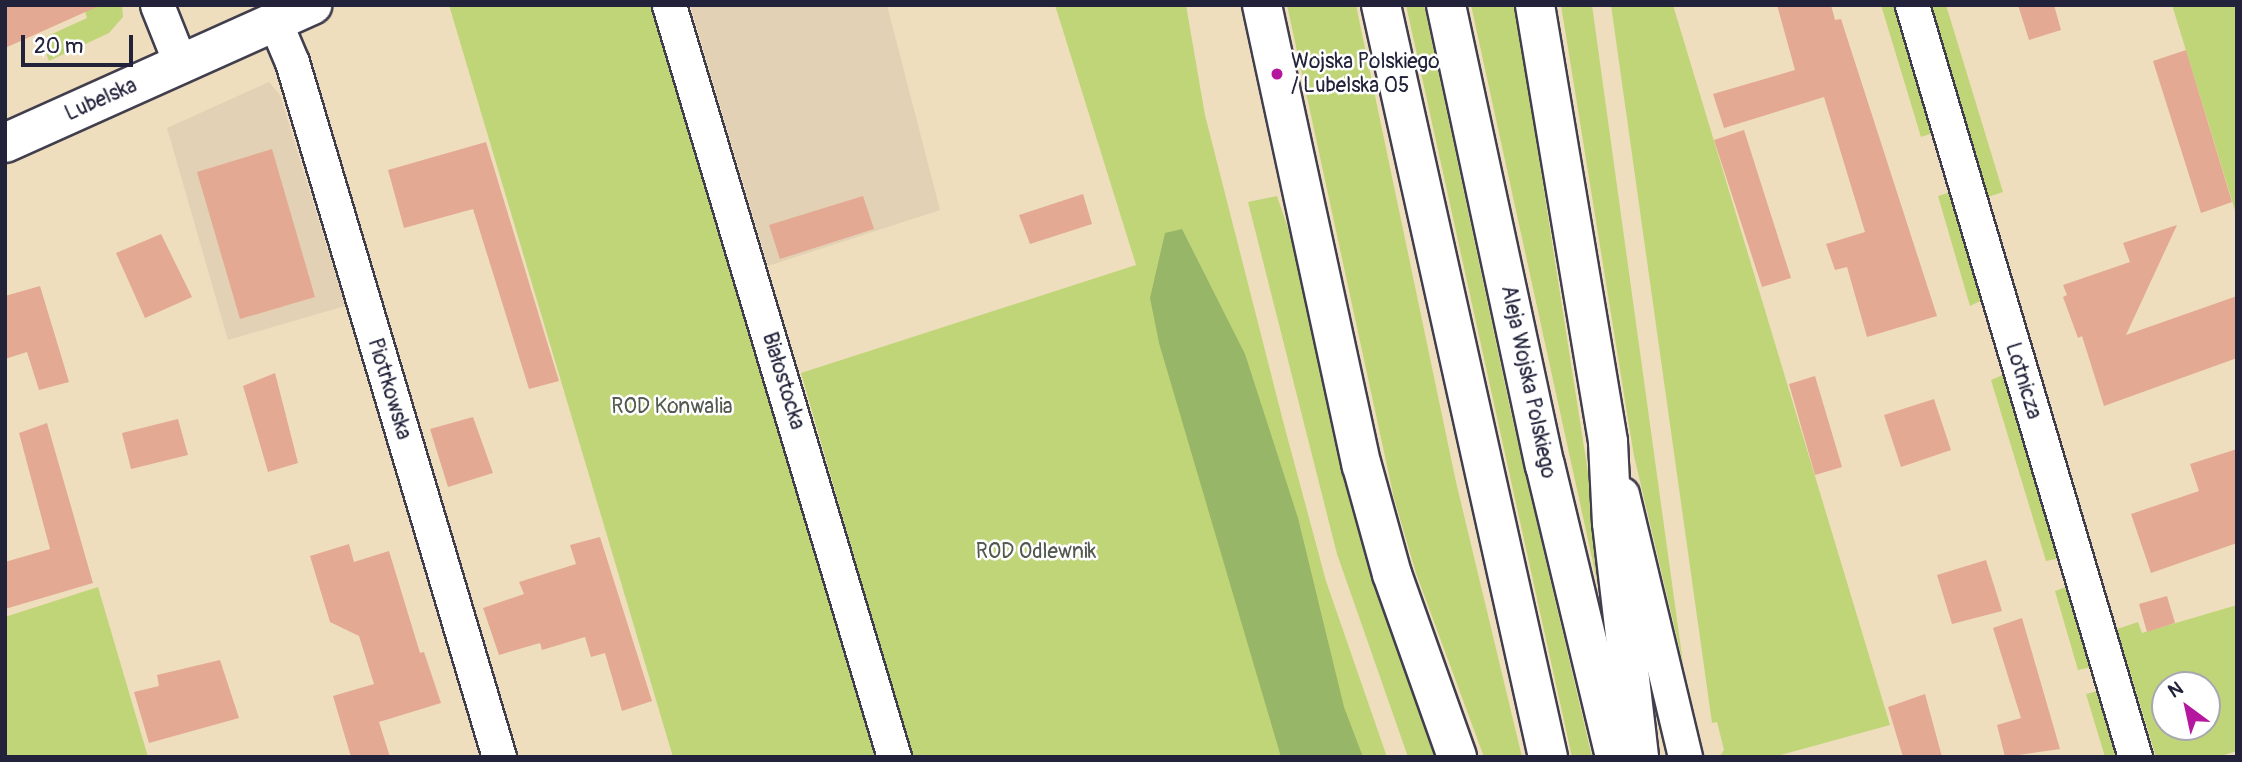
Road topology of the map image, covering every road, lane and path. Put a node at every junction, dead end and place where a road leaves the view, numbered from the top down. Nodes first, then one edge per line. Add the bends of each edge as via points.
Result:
1 (157, 5) edge
2 (312, 5) edge
3 (669, 5) edge
4 (1262, 5) edge
5 (1381, 5) edge
6 (1446, 5) edge
7 (1535, 5) edge
8 (1912, 5) edge
9 (275, 22) junction
10 (181, 65) junction
11 (5, 143) edge
12 (1608, 442) junction
13 (499, 757) edge
14 (894, 757) edge
15 (1457, 757) edge
16 (1548, 757) edge
17 (1615, 757) edge
18 (1639, 757) edge
19 (1685, 757) edge
20 (2135, 757) edge

1 - 10 street
2 - 9 main road, Lubelska
3 - 14 street, Białostocka
4 - 15 main road via 1362,466 1392,574
5 - 16 main road
6 - 17 main road, Aleja Wojska Polskiego via 1545,466
7 - 12 main road
8 - 20 street, Lotnicza
9 - 10 main road, Lubelska
9 - 13 street, Piotrkowska via 292,62
10 - 11 main road, Lubelska
12 - 18 main road via 1612,523
12 - 19 street

